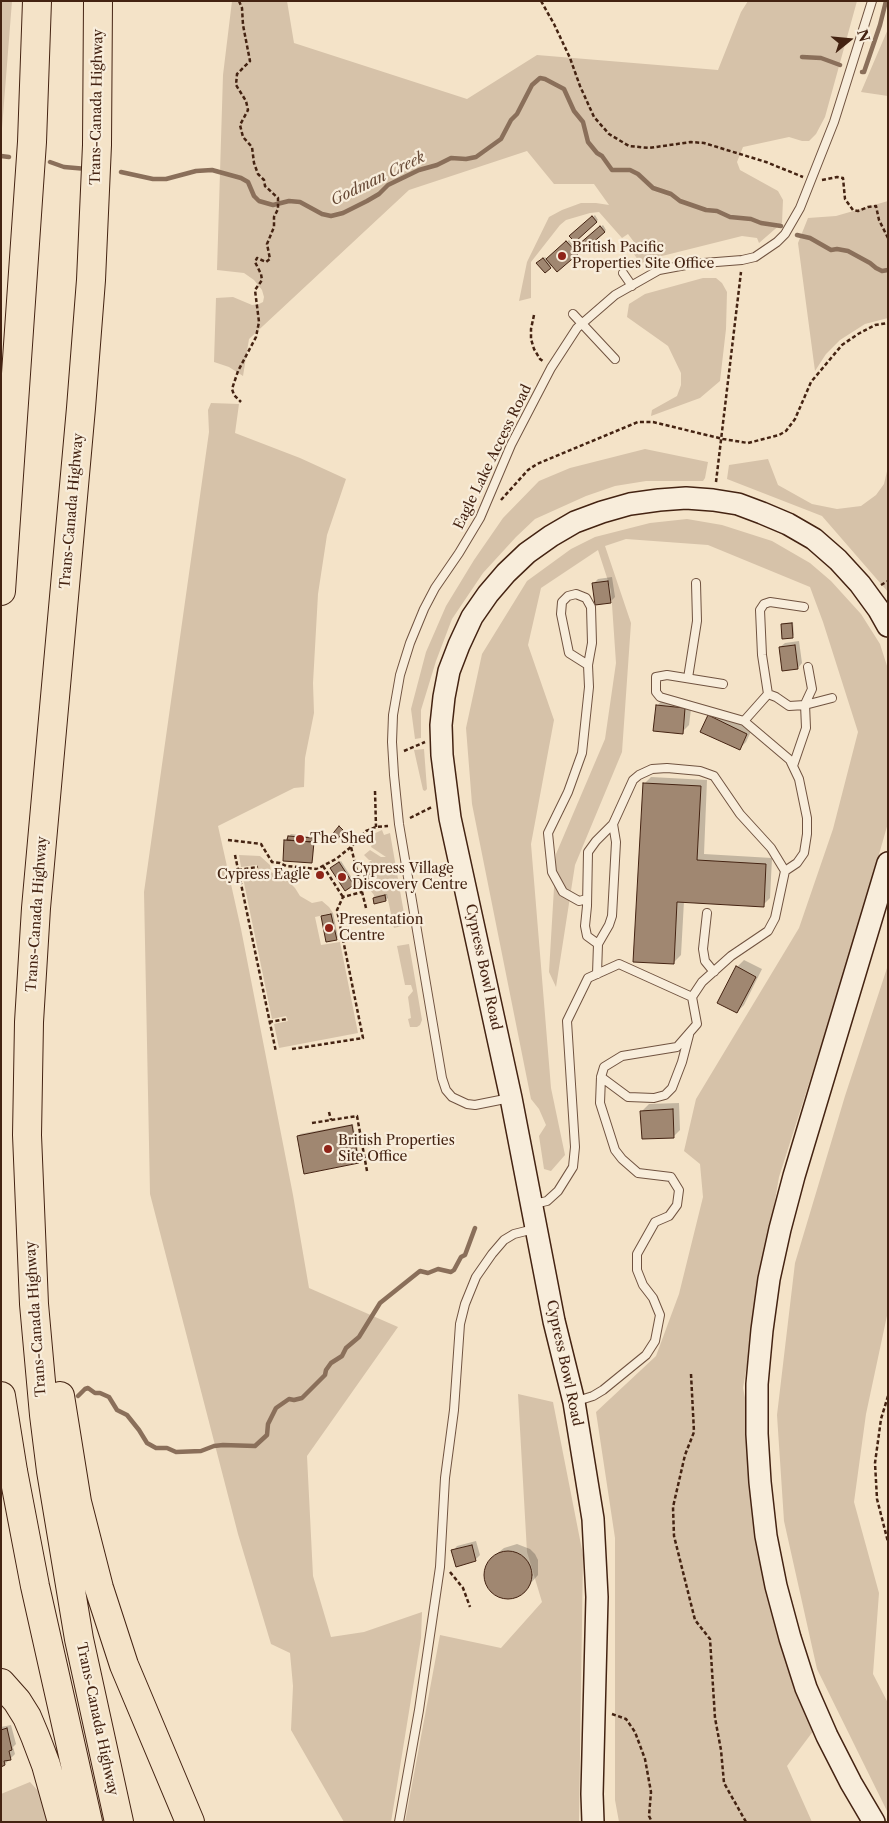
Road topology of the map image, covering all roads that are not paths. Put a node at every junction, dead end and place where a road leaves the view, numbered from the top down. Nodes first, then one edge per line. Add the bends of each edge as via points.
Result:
1 (37, 1) edge
2 (98, 1) edge
3 (872, 1) edge
4 (623, 273) dead end
5 (632, 286) junction
6 (573, 314) dead end
7 (582, 324) junction
8 (615, 359) dead end
9 (696, 583) dead end
10 (1, 591) edge
11 (804, 607) dead end
12 (888, 626) edge
13 (588, 665) junction
14 (808, 667) dead end
15 (688, 678) junction
16 (723, 684) dead end
17 (768, 694) junction
18 (832, 698) dead end
19 (805, 706) junction
20 (744, 721) junction
21 (793, 766) junction
22 (613, 824) junction
23 (888, 863) edge
24 (785, 871) junction
25 (588, 899) junction
26 (707, 913) dead end
27 (598, 944) junction
28 (714, 972) junction
29 (597, 974) junction
30 (692, 997) junction
31 (689, 1033) junction
32 (601, 1077) junction
33 (27, 1082) junction
34 (511, 1098) junction
35 (531, 1205) junction
36 (536, 1228) junction
37 (1, 1396) edge
38 (574, 1402) junction
39 (1, 1683) edge
40 (62, 1822) edge
41 (88, 1822) edge
42 (119, 1822) edge
43 (190, 1822) edge
44 (399, 1822) edge
45 (593, 1822) edge
46 (874, 1822) edge

1 - 10 highway via 32,142
2 - 33 highway, Trans-Canada Highway via 97,145 91,280 36,908
3 - 5 lane, Eagle Lake Access Road via 834,122 800,208 785,234 755,257 659,270
4 - 5 lane
5 - 7 lane, Eagle Lake Access Road via 615,295
6 - 7 lane
7 - 8 lane
7 - 34 lane, Eagle Lake Access Road via 551,368 511,445 480,518 424,609 400,675 393,715 399,824 442,1078 446,1090 467,1104
9 - 15 lane via 696,621
11 - 17 lane via 770,602 760,610
12 - 34 street, Cypress Bowl Road via 860,584 814,539 762,513 714,500 686,498 630,504 575,522 527,553 488,594 472,617 450,671 441,725 442,755 448,804
13 - 13 lane via 592,607 586,598 576,594 562,602 561,614 568,653
13 - 25 lane via 589,687 582,752 568,792 548,833 552,872 563,892 579,901
14 - 19 lane via 812,689
15 - 16 lane
15 - 20 lane via 656,677 656,692 660,697
17 - 19 lane via 790,706
17 - 20 lane
18 - 19 lane
19 - 21 lane via 806,728
20 - 21 lane
21 - 24 lane via 799,779 807,834 804,853
22 - 24 lane via 638,775 652,769 700,771 714,776 740,814 771,848
22 - 25 lane via 588,852
22 - 27 lane via 616,842 612,916
23 - 46 street via 780,1229 769,1279 757,1384 759,1473 776,1586 806,1688 827,1736
24 - 28 lane via 776,918 768,931
25 - 27 lane via 587,936
26 - 28 lane via 703,949 705,962
27 - 29 lane
28 - 30 lane
29 - 30 lane via 619,964
29 - 35 lane via 588,978 567,1021 573,1167 558,1191 547,1201
30 - 31 lane via 697,1024
31 - 32 lane via 677,1047 622,1056 604,1067
31 - 32 lane via 672,1088 665,1095 628,1097
32 - 38 lane via 600,1103 614,1150 638,1173 671,1177 679,1190 677,1205 669,1216 655,1222 637,1254 637,1270 660,1315 655,1340 646,1356 603,1390
33 - 42 highway, Trans-Canada Highway via 30,1245 45,1424 70,1591
33 - 43 highway via 54,1346 77,1502 121,1657
34 - 35 street, Cypress Bowl Road
35 - 36 street, Cypress Bowl Road
36 - 38 street, Cypress Bowl Road
36 - 44 lane via 514,1234 492,1254 476,1277 460,1324 440,1567
37 - 41 highway via 28,1549
38 - 45 street, Cypress Bowl Road via 591,1502 596,1557
39 - 40 highway via 30,1723

